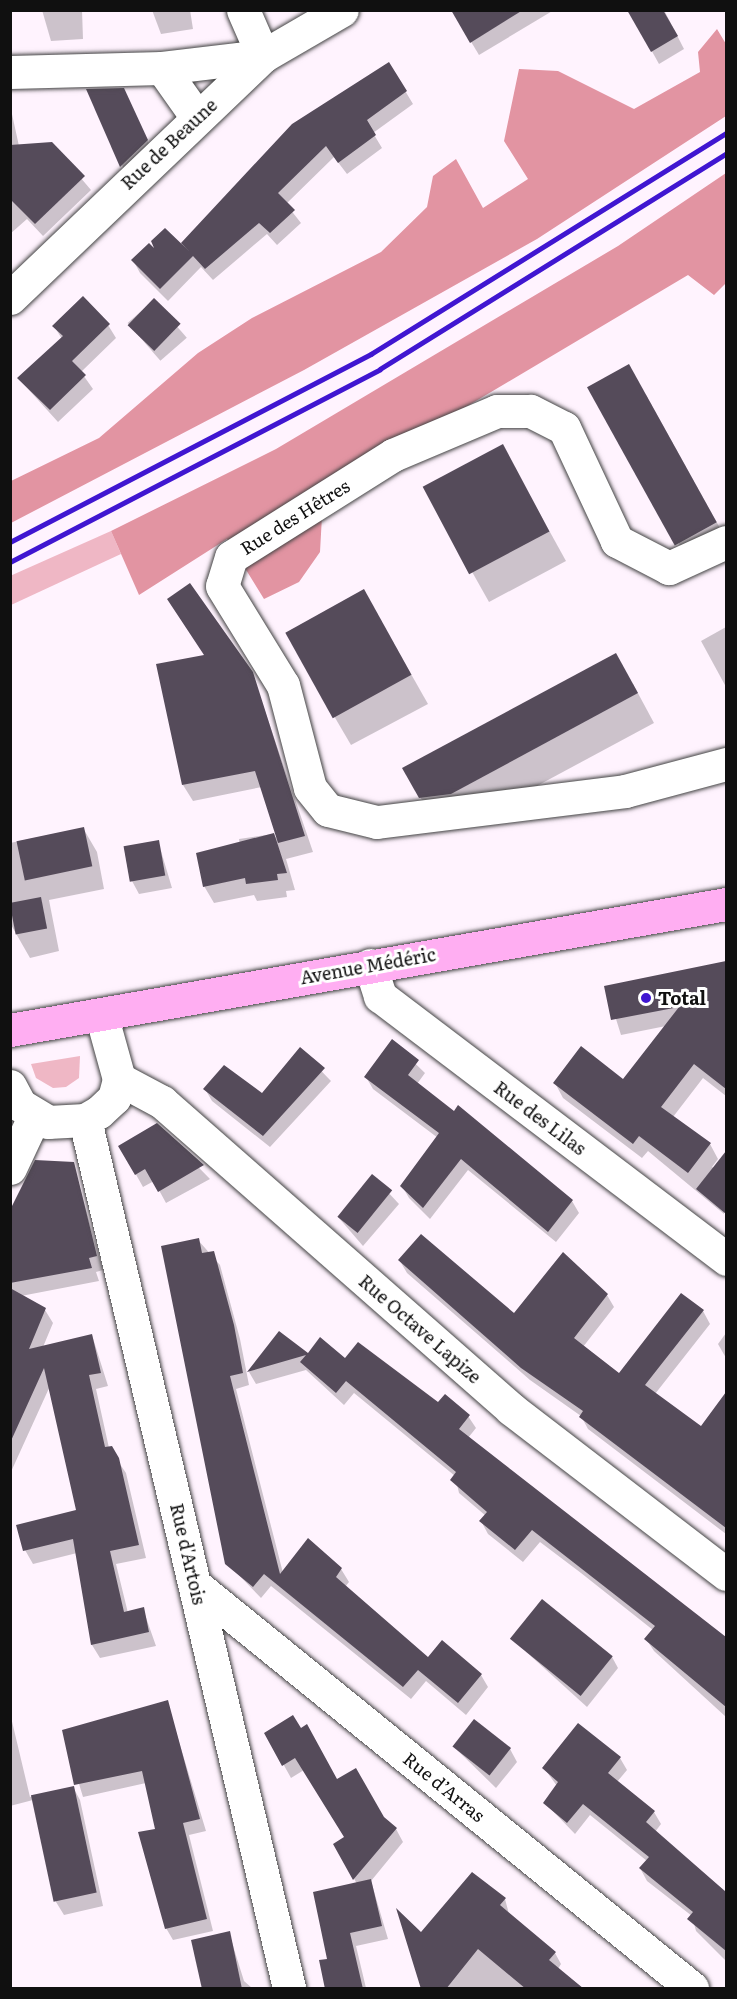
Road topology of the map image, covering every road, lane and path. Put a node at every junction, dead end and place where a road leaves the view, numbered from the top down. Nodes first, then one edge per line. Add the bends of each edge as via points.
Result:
1 (243, 10) edge
2 (342, 10) edge
3 (263, 56) junction
4 (162, 68) junction
5 (10, 72) edge
6 (196, 116) junction
7 (10, 298) edge
8 (726, 542) edge
9 (726, 764) edge
10 (726, 904) edge
11 (370, 965) junction
12 (101, 1014) junction
13 (10, 1030) edge
14 (118, 1079) junction
15 (10, 1086) edge
16 (34, 1117) junction
17 (85, 1120) junction
18 (10, 1168) edge
19 (726, 1259) edge
20 (726, 1574) edge
21 (195, 1585) junction
22 (289, 1989) edge
23 (692, 1989) edge

1 - 3 street
2 - 3 street, Rue de Beaune
3 - 4 street
3 - 6 street, Rue de Beaune
4 - 5 street
4 - 6 street
6 - 7 street, Rue de Beaune
8 - 9 street, Rue des Hêtres via 669,568 617,541 564,428 530,411 497,411 393,455 231,557 222,586 283,685 310,788 328,810 377,822 625,790
10 - 11 main road, Avenue Médéric
11 - 12 main road, Avenue Médéric
11 - 19 street, Rue des Lilas via 380,996
12 - 13 main road, Avenue Médéric
12 - 14 street
14 - 17 street via 114,1098
14 - 20 street, Rue Octave Lapize via 162,1102 512,1409
15 - 16 street
16 - 17 street via 56,1123
16 - 18 street
17 - 21 street, Rue d'Artois
21 - 22 street, Rue d'Artois
21 - 23 street, Rue d’Arras

